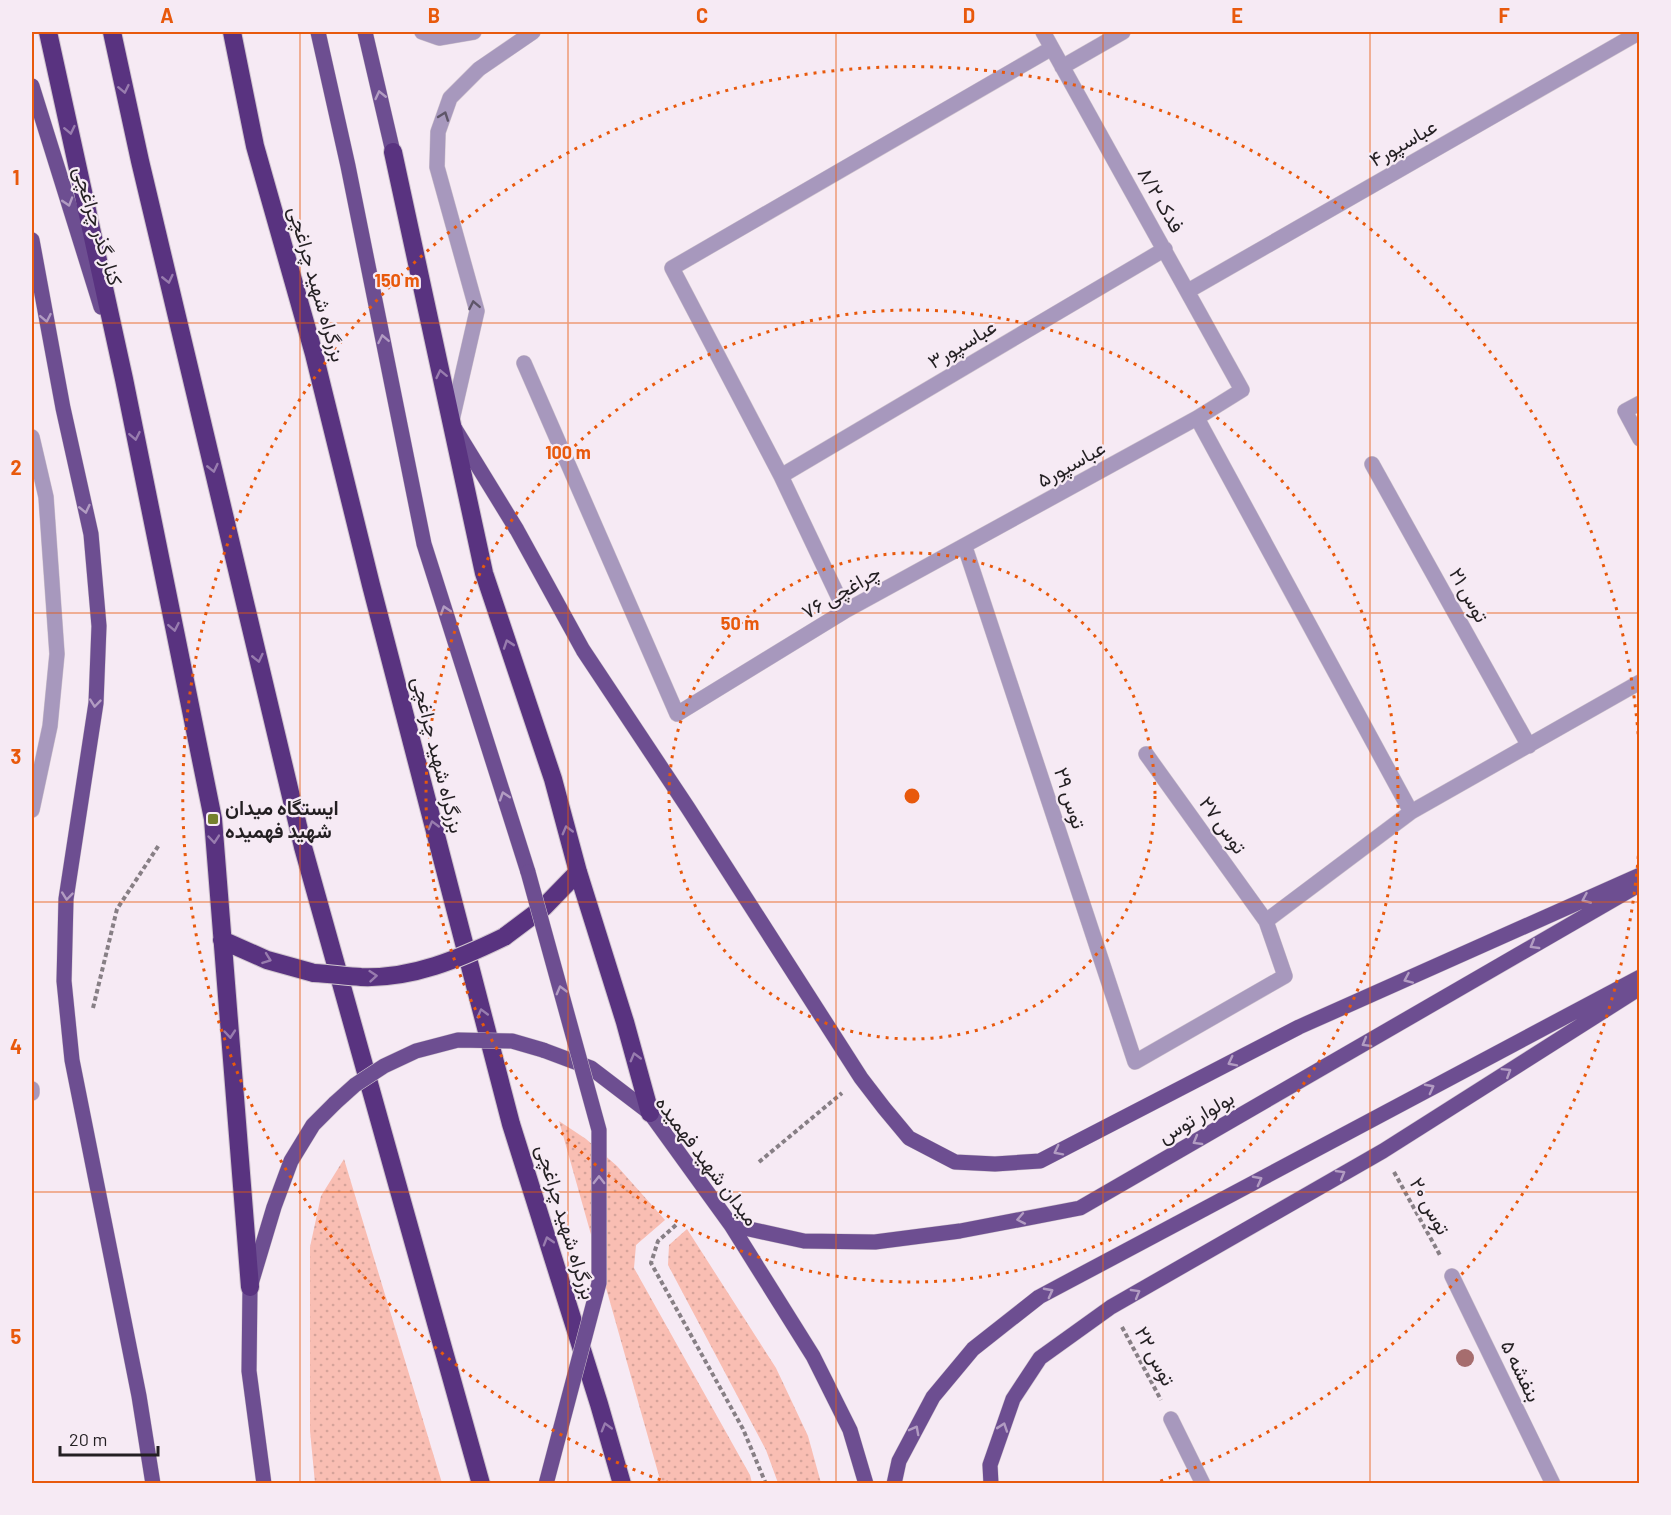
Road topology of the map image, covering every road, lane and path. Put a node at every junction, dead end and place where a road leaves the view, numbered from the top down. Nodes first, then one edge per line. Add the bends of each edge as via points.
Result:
1 (48, 32) edge
2 (112, 32) edge
3 (232, 32) edge
4 (318, 32) edge
5 (365, 32) edge
6 (422, 32) edge
7 (474, 32) edge
8 (533, 32) edge
9 (1043, 32) edge
10 (1123, 32) edge
11 (1640, 32) edge
12 (1052, 48) junction
13 (1062, 67) junction
14 (32, 86) edge
15 (393, 152) joint
16 (32, 240) edge
17 (1165, 249) junction
18 (1188, 291) junction
19 (524, 363) dead end
20 (123, 379) junction
21 (1242, 390) joint
22 (1640, 403) edge
23 (1197, 418) junction
24 (452, 423) junction
25 (32, 436) edge
26 (1640, 439) edge
27 (1372, 464) dead end
28 (781, 476) junction
29 (965, 547) junction
30 (845, 612) junction
31 (1640, 682) edge
32 (1529, 746) junction
33 (1146, 754) dead end
34 (32, 810) edge
35 (1411, 812) junction
36 (159, 845) dead end
37 (578, 872) junction
38 (1640, 875) edge
39 (1640, 884) edge
40 (1266, 921) junction
41 (222, 940) junction
42 (1640, 977) edge
43 (1640, 988) edge
44 (92, 1013) dead end
45 (1135, 1062) joint
46 (861, 1078) junction
47 (650, 1113) junction
48 (1383, 1150) junction
49 (759, 1162) dead end
50 (676, 1225) dead end
51 (731, 1225) junction
52 (1452, 1276) joint
53 (250, 1287) junction
54 (1111, 1307) junction
55 (1172, 1419) joint
56 (153, 1484) edge
57 (264, 1484) edge
58 (481, 1484) edge
59 (546, 1484) edge
60 (622, 1484) edge
61 (766, 1484) edge
62 (866, 1484) edge
63 (894, 1484) edge
64 (991, 1484) edge
65 (1203, 1484) edge
66 (1553, 1484) edge

1 -> 20 highway
2 -> 58 highway via 303,847
60 -> 3 highway, بزرگراه شهید چراغچی via 508,1113 314,354 255,146
59 -> 4 main road, bridge via 600,1283 599,1130 528,872 424,543
15 -> 5 main road
6 - 7 street via 439,38
24 -> 8 street via 477,311 437,167 438,132 450,98 479,69
9 - 12 street, فدک ۸/۲
10 - 13 street
11 - 18 street, عباسپور۴
12 - 13 street, فدک ۸/۲
12 - 28 street via 672,268
13 - 17 street, فدک ۸/۲
14 -> 20 main road, کنار گذر چراغچی
24 -> 15 highway
16 -> 56 main road via 91,534 99,626 96,703 66,899 64,981 72,1060
17 - 18 street, فدک ۸/۲
17 - 28 street, عباسپور۳
18 - 21 street, فدک ۸/۲
19 - 30 street, چراغچی ۷۶ via 678,714
20 -> 41 highway via 213,819
21 - 23 street, عباسپور۵
22 - 26 street via 1625,411
23 - 29 street, عباسپور۵
23 - 35 street
37 -> 24 highway via 553,779 484,573
24 - 46 main road via 583,650
25 - 34 street via 45,497 57,654 50,726
27 - 32 street, توس ۲۱
28 - 30 street
29 - 30 street, چراغچی ۷۶
29 - 45 street, توس ۲۹
31 - 32 street
32 - 35 street
33 - 40 street, توس ۲۷
35 - 40 street
36 - 44 path via 117,909
41 -> 37 highway, bridge via 267,960 315,973 363,977 413,972 460,959 504,937 544,908
47 -> 37 highway
38 -> 46 main road via 1299,1028 1040,1161 956,1162 909,1138
39 -> 51 main road, بولوار توس via 1080,1208 876,1242 804,1241
40 - 45 street, توس ۲۷ via 1285,976
41 -> 53 highway
63 -> 42 main road via 899,1461 933,1397 973,1349 1039,1297
48 -> 43 main road
46 - 49 path
47 - 51 main road, میدان شهید فهمیده
47 - 53 main road, میدان شهید فهمیده, bridge via 591,1068 512,1041 458,1040 416,1051 355,1084 313,1125 291,1161
48 - 52 path, توس ۲۰
54 -> 48 main road
50 - 61 path via 658,1241 651,1263 743,1429
51 - 62 main road, میدان شهید فهمیده via 813,1356 850,1430
52 - 66 street, بنفشه ۵
53 - 57 main road, میدان شهید فهمیده via 249,1371
54 - 55 path, توس ۲۲
64 -> 54 main road via 990,1465 1013,1399 1041,1358
55 - 65 street

